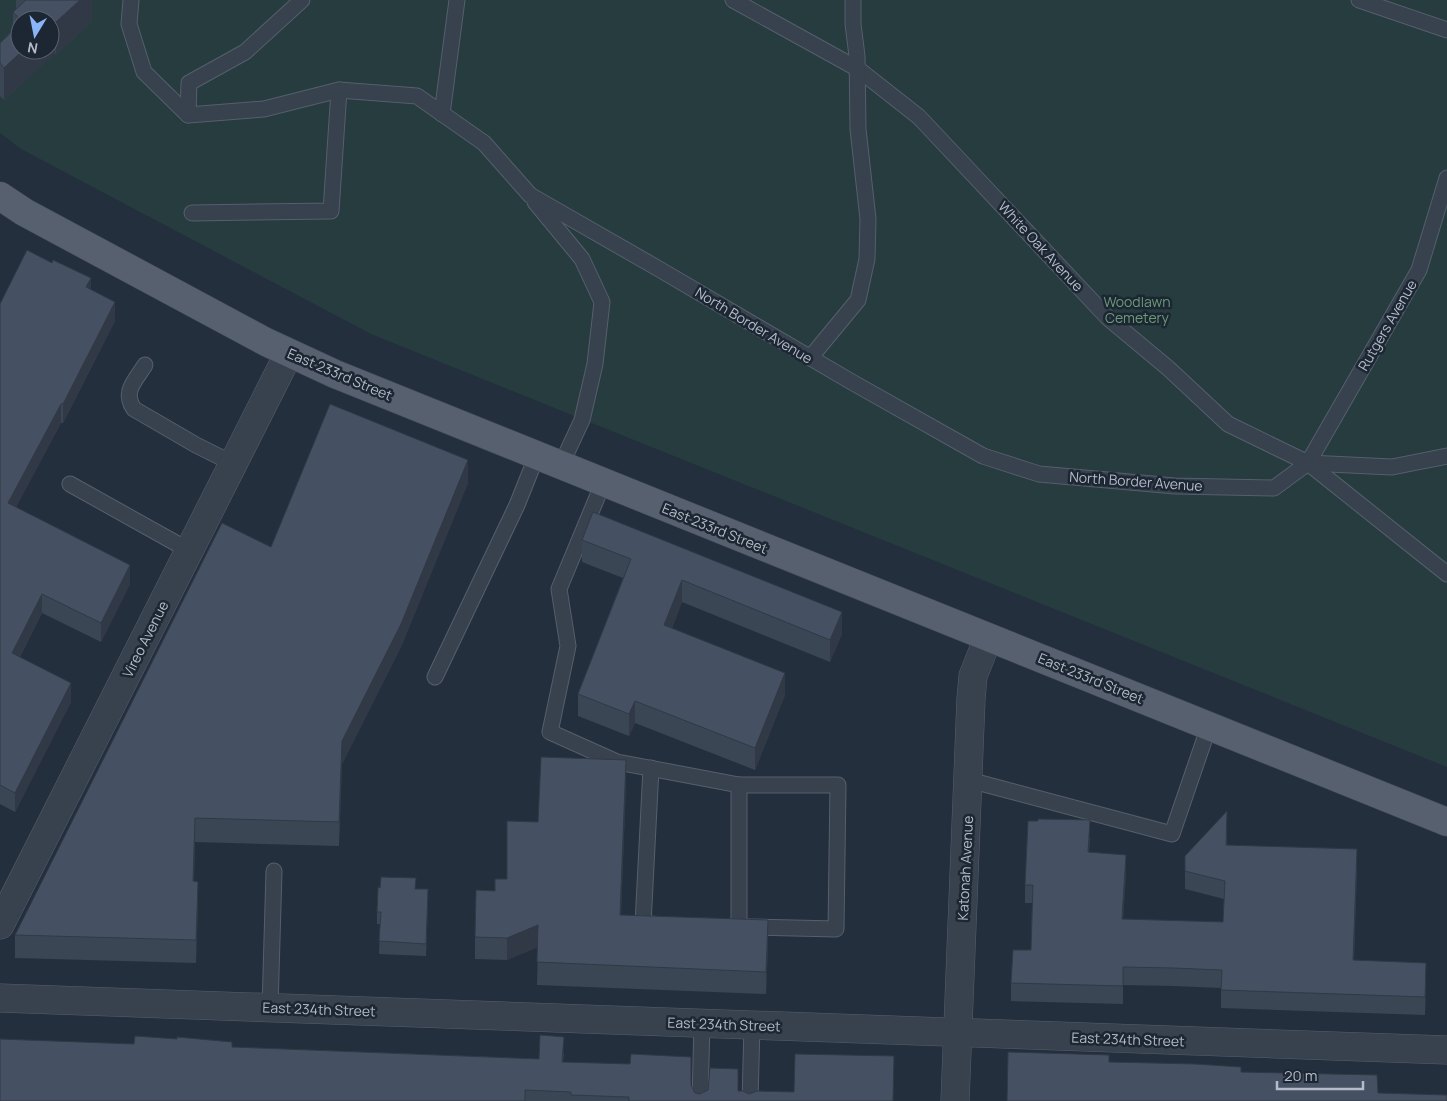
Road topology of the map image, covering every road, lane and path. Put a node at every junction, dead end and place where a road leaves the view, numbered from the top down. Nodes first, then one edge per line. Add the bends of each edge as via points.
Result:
1 (131, 0) edge
2 (302, 0) edge
3 (457, 0) edge
4 (733, 0) edge
5 (853, 0) edge
6 (1359, 0) edge
7 (1447, 30) edge
8 (858, 69) junction
9 (339, 90) junction
10 (442, 114) junction
11 (188, 115) junction
12 (1447, 178) edge
13 (530, 195) junction
14 (0, 196) edge
15 (192, 213) dead end
16 (289, 353) junction
17 (810, 358) junction
18 (145, 365) dead end
19 (1447, 456) edge
20 (549, 460) junction
21 (1308, 463) junction
22 (234, 464) junction
23 (603, 483) junction
24 (70, 484) dead end
25 (190, 551) junction
26 (1447, 574) edge
27 (988, 638) junction
28 (435, 677) dead end
29 (1209, 726) junction
30 (651, 768) junction
31 (969, 780) junction
32 (739, 785) junction
33 (1447, 822) edge
34 (274, 871) dead end
35 (0, 925) edge
36 (672, 925) edge
37 (0, 998) edge
38 (270, 1008) junction
39 (702, 1023) junction
40 (752, 1025) junction
41 (957, 1032) junction
42 (1447, 1050) edge
43 (700, 1101) edge
44 (750, 1101) edge
45 (955, 1101) edge

1 - 11 lane via 129,24 144,72
2 - 11 lane via 245,52 189,83
3 - 10 lane
4 - 8 lane, White Oak Avenue
5 - 8 lane
6 - 7 lane
8 - 17 lane via 858,129 868,219 867,259 858,300
8 - 21 lane, White Oak Avenue via 919,117 1108,318 1228,424
9 - 10 lane, North Border Avenue via 417,96
9 - 11 lane, North Border Avenue via 264,109
9 - 15 lane via 331,211
10 - 13 lane, North Border Avenue via 484,144
12 - 21 lane, Rutgers Avenue via 1419,270
13 - 17 lane, North Border Avenue
13 - 20 lane via 582,259 602,302 595,364 582,420
14 - 16 main road, East 233rd Street via 24,212
16 - 20 main road, East 233rd Street
16 - 22 street, Vireo Avenue
17 - 21 lane, North Border Avenue via 983,456 1039,474 1175,486 1274,488
18 - 22 lane via 128,395 134,409
19 - 21 lane, White Oak Avenue via 1392,467
20 - 23 main road, East 233rd Street
20 - 28 lane via 517,506
21 - 26 lane
22 - 25 street, Vireo Avenue
23 - 27 main road, East 233rd Street
23 - 30 lane via 559,589 568,646 550,732 617,762
24 - 25 lane
25 - 35 street, Vireo Avenue
27 - 29 main road, East 233rd Street
27 - 31 street, Katonah Avenue via 973,676
29 - 31 lane via 1172,834
29 - 33 main road, East 233rd Street
30 - 32 lane
30 - 36 lane via 643,924
31 - 41 street, Katonah Avenue
32 - 32 lane via 734,926 836,929 838,785
34 - 38 lane
37 - 38 street, East 234th Street
38 - 39 street, East 234th Street
39 - 40 street, East 234th Street
39 - 43 lane
40 - 41 street, East 234th Street
40 - 44 lane
41 - 42 street, East 234th Street
41 - 45 street, Katonah Avenue

